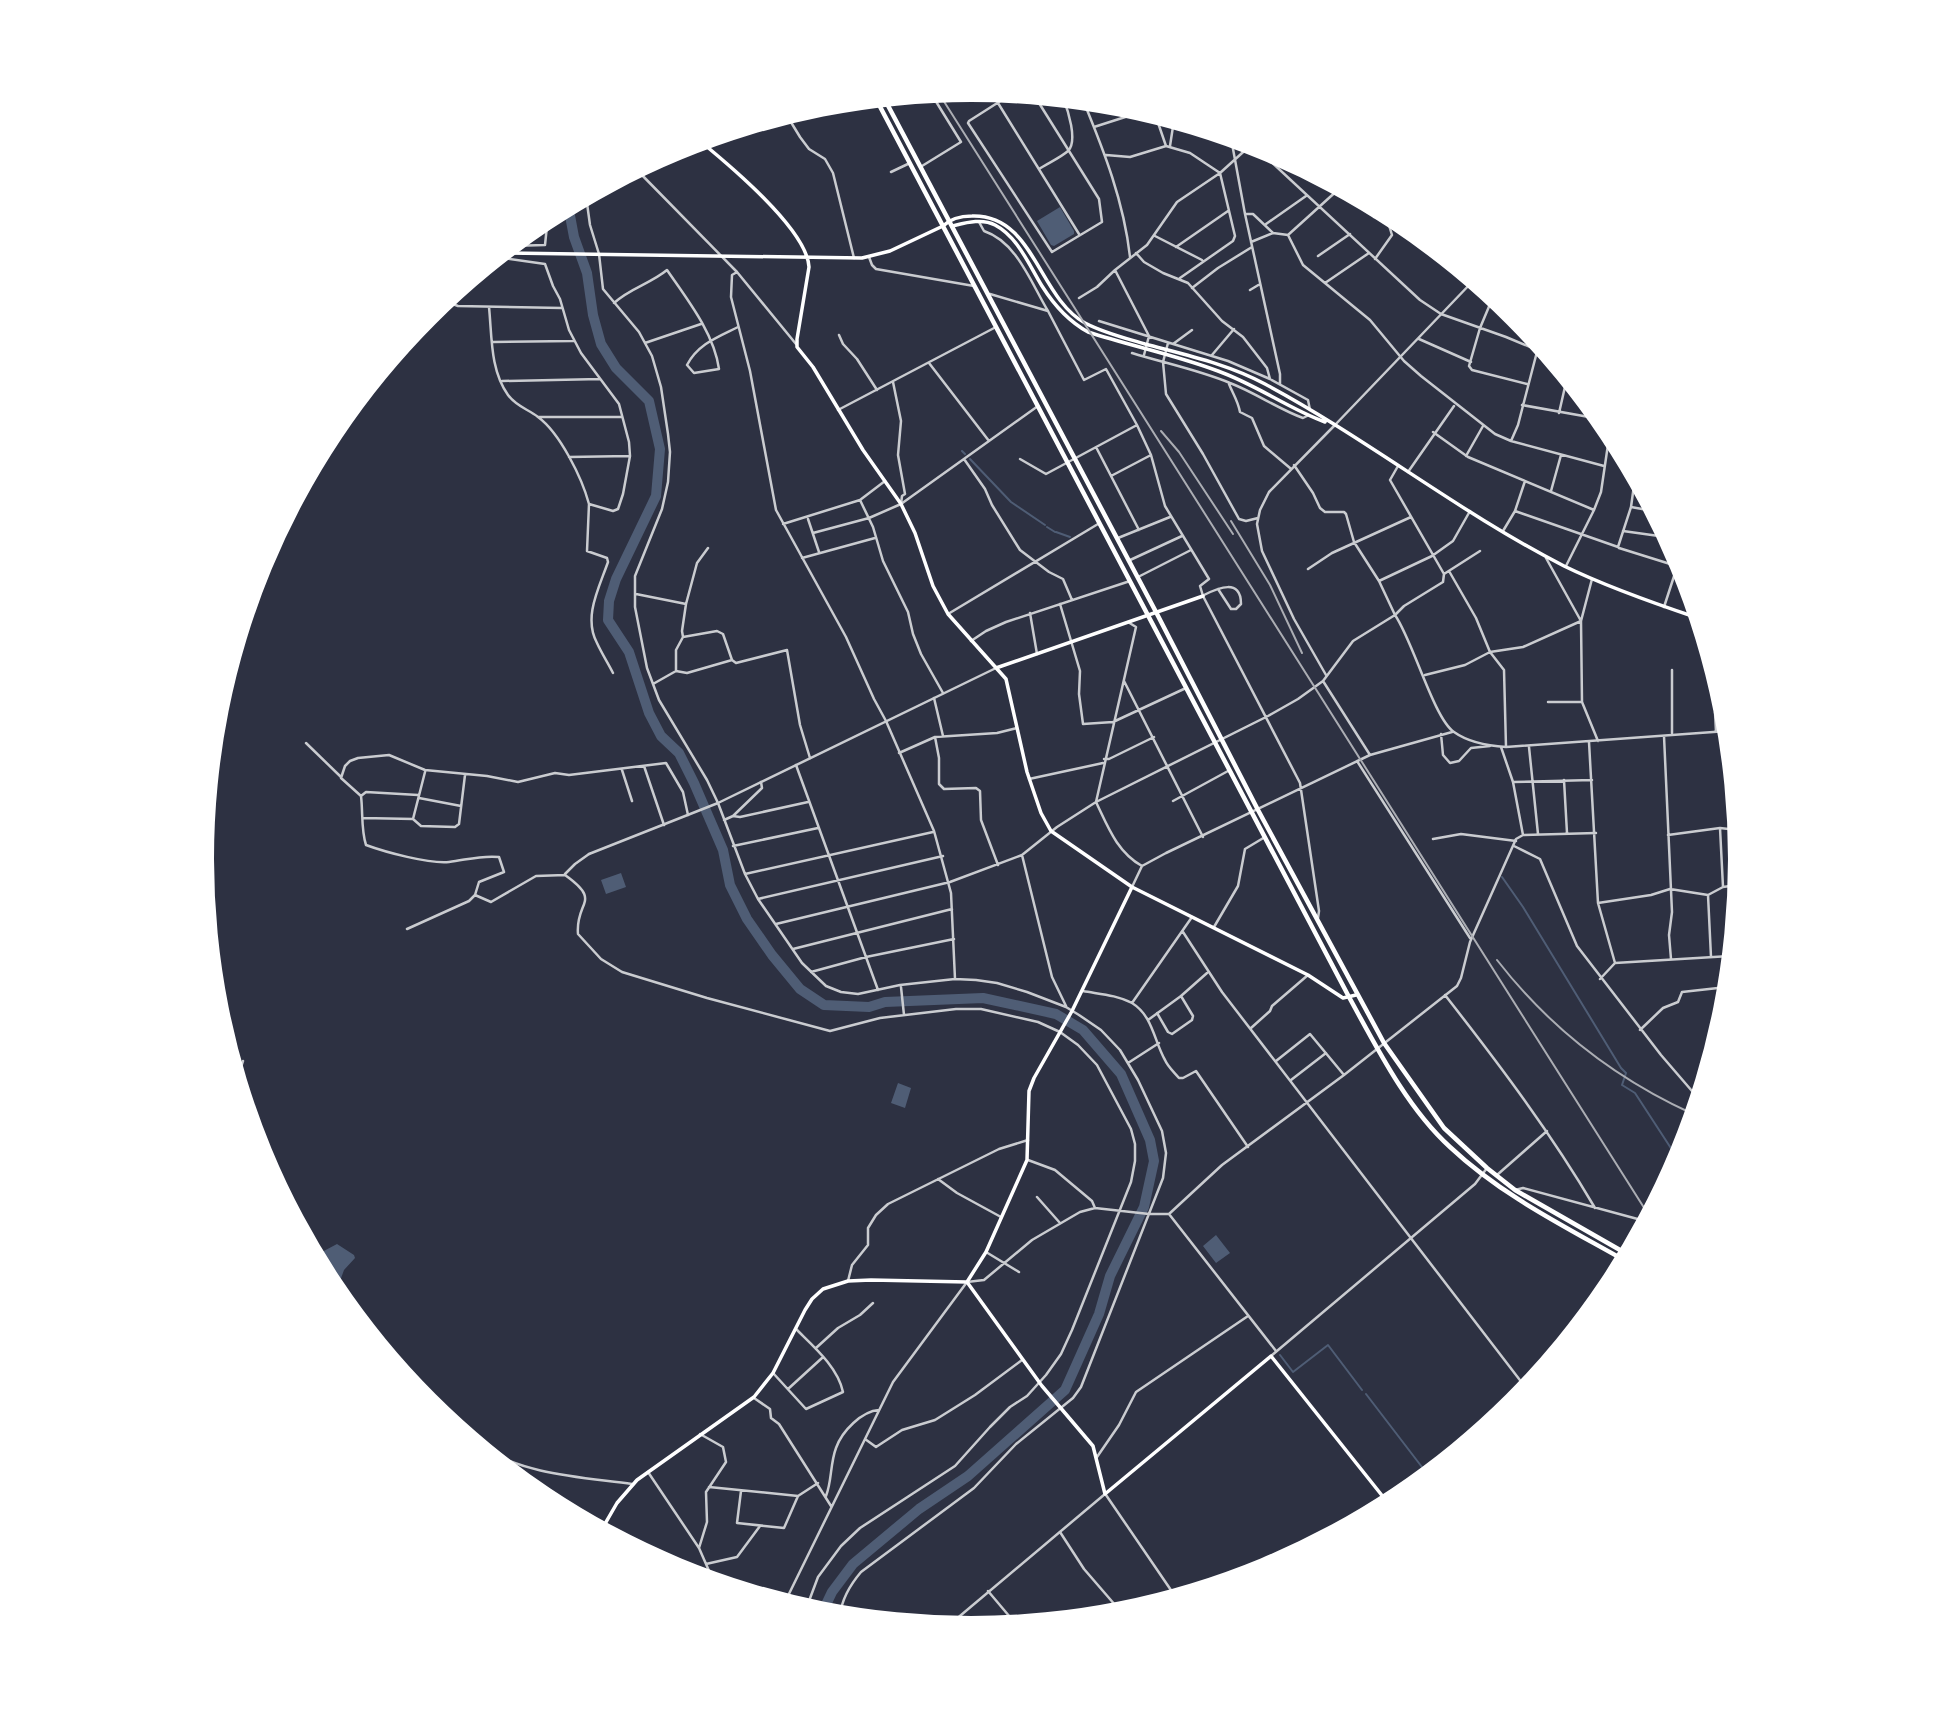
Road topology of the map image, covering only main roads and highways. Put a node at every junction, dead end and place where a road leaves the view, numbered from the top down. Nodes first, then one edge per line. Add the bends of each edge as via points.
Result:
1 (888, 106) edge
2 (880, 107) edge
3 (709, 149) edge
4 (948, 220) junction
5 (996, 222) junction
6 (943, 226) junction
7 (951, 226) junction
8 (517, 253) edge
9 (807, 256) junction
10 (1291, 402) junction
11 (1334, 426) junction
12 (1203, 596) road end
13 (1156, 612) junction
14 (1148, 614) junction
15 (1687, 614) edge
16 (996, 668) junction
17 (1255, 811) junction
18 (1132, 887) junction
19 (1356, 995) junction
20 (1349, 997) junction
21 (1618, 1249) edge
22 (1615, 1255) edge
23 (967, 1282) junction
24 (1381, 1494) edge
25 (606, 1521) edge

1 - 4 highway
2 - 6 highway
3 - 9 main road via 771,204
4 - 5 main road via 981,215
4 - 6 main road
4 - 7 highway
5 - 7 main road
5 - 10 main road via 1019,236 1062,304 1085,323 1219,364
6 - 7 main road
6 - 9 main road via 869,257
6 - 14 highway
7 - 13 highway
8 - 9 main road
9 - 16 main road via 796,344 901,504 948,614
10 - 11 main road
10 - 11 main road via 1307,416
11 - 15 main road via 1545,555 1592,579
12 - 13 main road
13 - 14 main road
13 - 17 highway
14 - 16 main road
14 - 17 highway
16 - 18 main road via 1010,690 1029,779 1051,831
17 - 19 highway
17 - 20 highway
18 - 20 main road via 1308,975 1343,998
18 - 23 main road via 1029,1091 1027,1160 986,1252
19 - 20 main road
19 - 21 highway via 1444,1128 1515,1190
20 - 22 highway via 1377,1048 1426,1121 1449,1146 1532,1208
23 - 24 main road via 1040,1385 1093,1446 1105,1494 1271,1356
23 - 25 main road via 848,1281 824,1289 812,1299 773,1374 754,1397 632,1484

